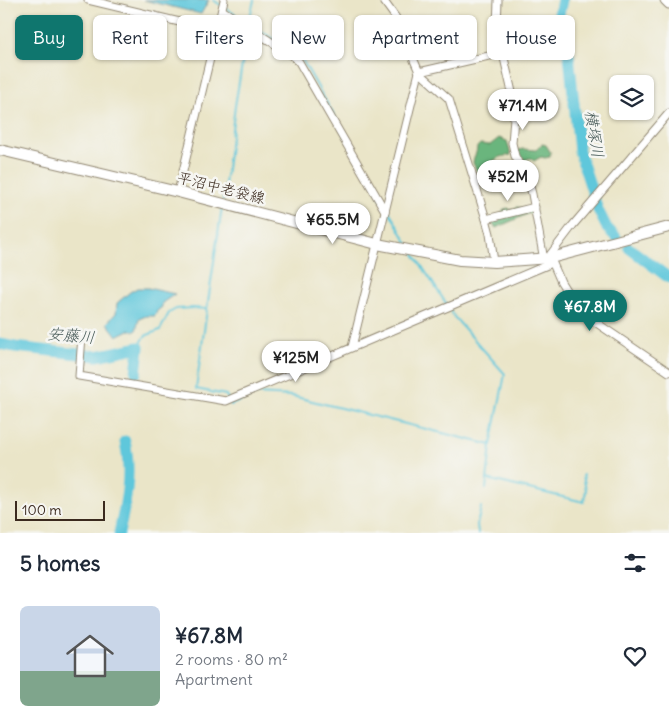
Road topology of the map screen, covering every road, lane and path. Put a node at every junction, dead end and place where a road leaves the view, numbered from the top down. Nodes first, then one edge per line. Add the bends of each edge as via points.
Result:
1 (88, 0) edge
2 (224, 0) edge
3 (383, 0) edge
4 (498, 0) edge
5 (666, 0) edge
6 (669, 4) edge
7 (222, 10) junction
8 (221, 15) edge
9 (497, 15) edge
10 (177, 22) edge
11 (487, 56) edge
12 (210, 60) edge
13 (504, 60) edge
14 (419, 72) junction
15 (669, 113) edge
16 (0, 150) edge
17 (178, 192) junction
18 (534, 207) junction
19 (385, 211) junction
20 (486, 219) junction
21 (669, 228) edge
22 (377, 244) junction
23 (549, 260) junction
24 (494, 262) junction
25 (82, 336) dead end
26 (352, 347) junction
27 (669, 372) edge

1 - 10 street
2 - 7 street
3 - 14 street via 396,18
4 - 9 street
5 - 6 street
7 - 8 street
7 - 19 street via 299,62
11 - 14 street
12 - 17 street
13 - 18 street via 515,105 512,143 529,183
14 - 19 street
14 - 20 street via 449,99
15 - 23 street via 572,225
16 - 17 main road, 平沼中老袋線
17 - 22 main road, 平沼中老袋線
18 - 20 street
18 - 23 street
19 - 22 street
20 - 24 street
21 - 23 main road, 平沼中老袋線
22 - 24 main road, 平沼中老袋線 via 460,260
22 - 26 street
23 - 24 main road, 平沼中老袋線
23 - 26 street
23 - 27 street via 579,311
25 - 26 street via 78,376 226,401

